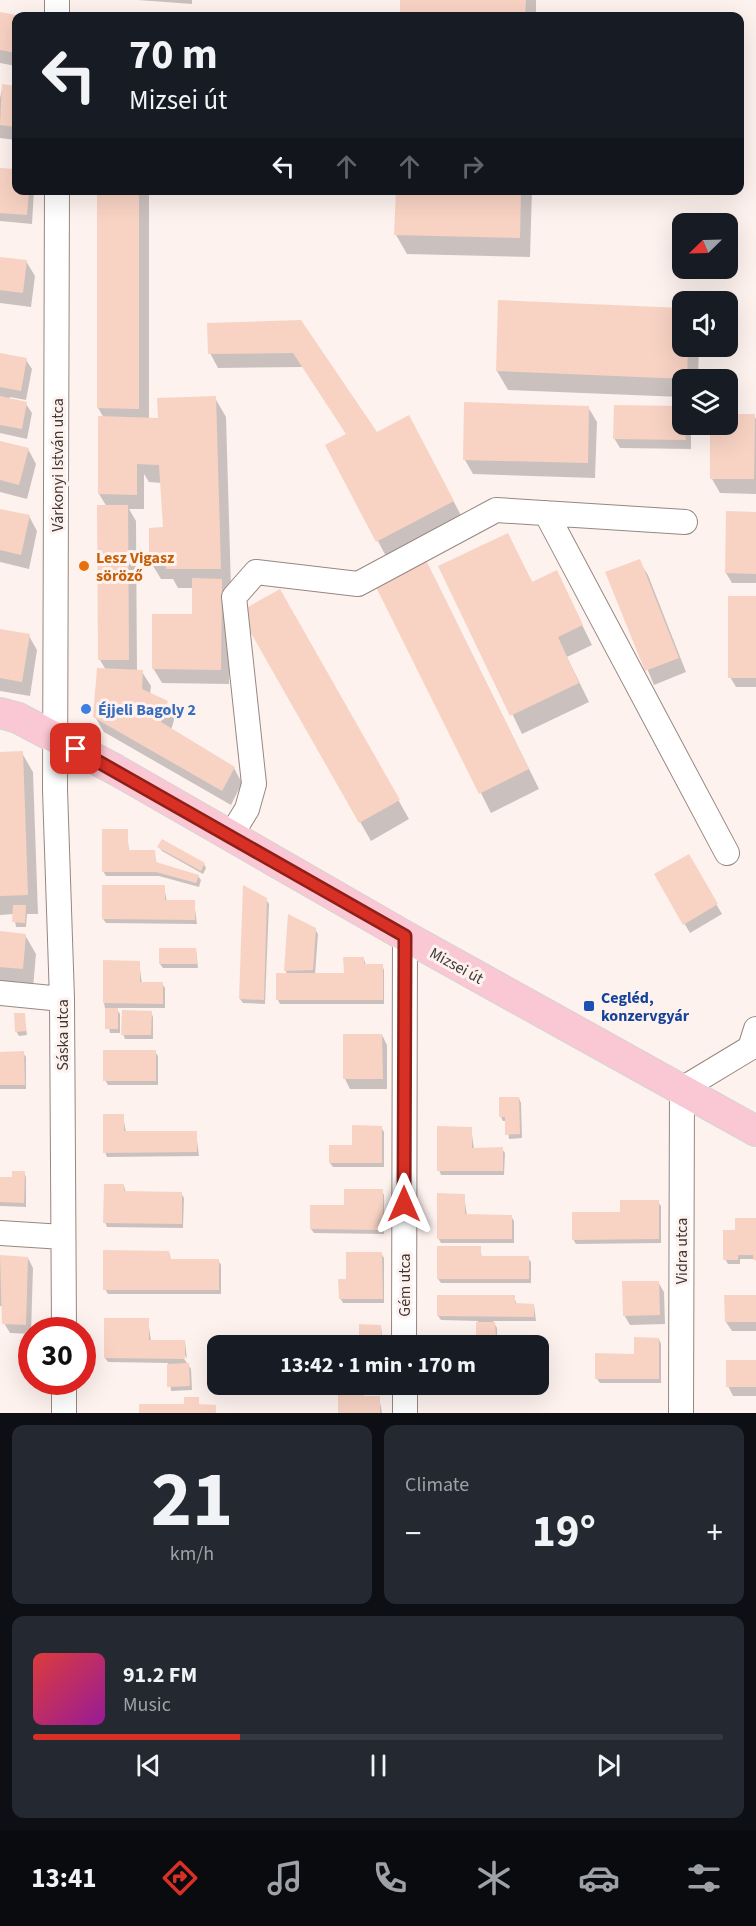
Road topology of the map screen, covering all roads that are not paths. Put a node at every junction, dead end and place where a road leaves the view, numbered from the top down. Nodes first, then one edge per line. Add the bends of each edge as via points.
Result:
1 (57, 195) edge
2 (546, 513) junction
3 (685, 522) dead end
4 (0, 713) edge
5 (56, 739) junction
6 (230, 837) junction
7 (727, 853) dead end
8 (405, 936) junction
9 (0, 993) edge
10 (62, 999) junction
11 (756, 1029) edge
12 (682, 1089) junction
13 (756, 1131) edge
14 (0, 1233) edge
15 (63, 1237) junction
16 (64, 1317) edge
17 (404, 1335) edge
18 (64, 1395) edge
19 (405, 1395) edge
20 (64, 1413) edge
21 (405, 1413) edge
22 (681, 1413) edge

1 - 5 street, Várkonyi István utca
2 - 3 street
2 - 6 street via 496,510 358,584 256,572 234,597 254,784 247,809
2 - 7 street
4 - 5 main road, Mizsei út via 18,718
5 - 6 main road, Mizsei út
5 - 10 street, Sáska utca
6 - 8 main road, Mizsei út
8 - 12 main road, Mizsei út
8 - 17 street, Gém utca
9 - 10 street
10 - 15 street, Sáska utca
11 - 12 street via 750,1048
12 - 13 main road, Mizsei út
12 - 22 street, Vidra utca
14 - 15 street
15 - 16 street, Sáska utca
18 - 20 street
19 - 21 street

